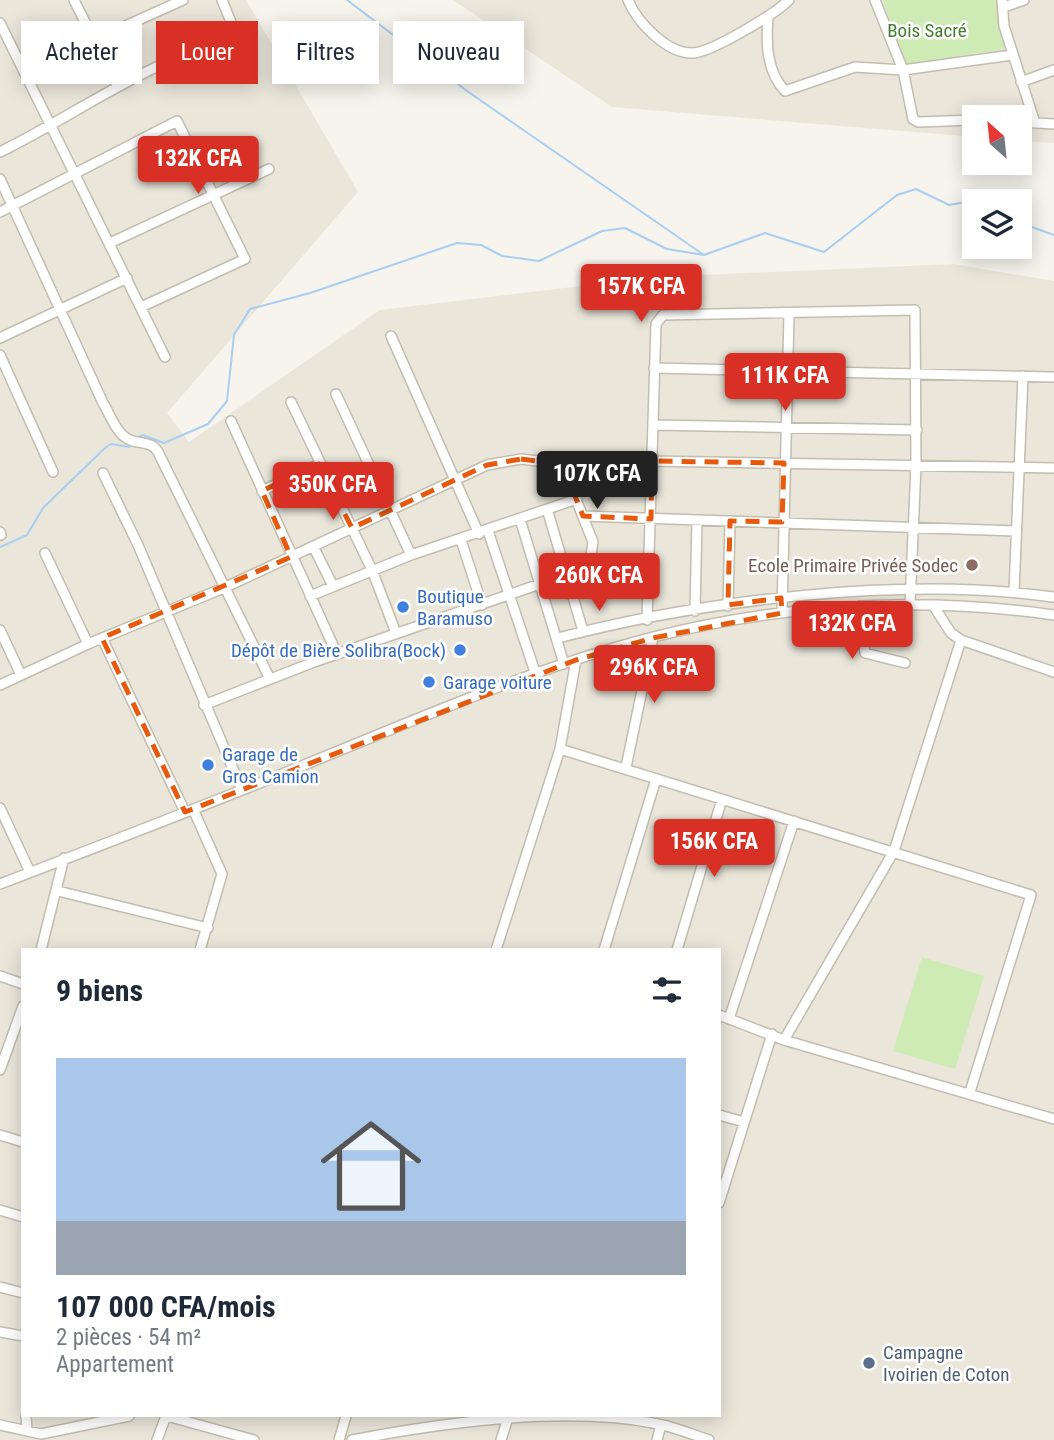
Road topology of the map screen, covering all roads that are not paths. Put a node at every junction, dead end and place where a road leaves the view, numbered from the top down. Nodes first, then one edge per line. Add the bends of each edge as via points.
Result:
1 (74, 0) edge
2 (183, 0) edge
3 (222, 0) edge
4 (628, 0) edge
5 (789, 0) edge
6 (874, 0) edge
7 (1024, 0) edge
8 (1003, 4) edge
9 (768, 16) junction
10 (84, 21) edge
11 (136, 21) edge
12 (0, 23) edge
13 (1012, 55) junction
14 (903, 70) junction
15 (1054, 70) edge
16 (1021, 82) junction
17 (117, 86) joint
18 (962, 120) edge
19 (1035, 122) joint
20 (1054, 124) edge
21 (52, 127) junction
22 (0, 152) edge
23 (269, 169) dead end
24 (76, 173) junction
25 (0, 179) edge
26 (215, 196) junction
27 (12, 206) junction
28 (0, 212) edge
29 (110, 243) junction
30 (127, 278) junction
31 (141, 307) junction
32 (60, 309) junction
33 (789, 314) junction
34 (391, 336) dead end
35 (0, 338) edge
36 (0, 355) edge
37 (165, 357) dead end
38 (654, 368) junction
39 (786, 370) junction
40 (918, 373) junction
41 (1023, 376) junction
42 (1054, 377) edge
43 (336, 394) dead end
44 (291, 402) dead end
45 (231, 421) dead end
46 (653, 425) junction
47 (785, 428) junction
48 (917, 430) junction
49 (636, 460) dead end
50 (652, 461) junction
51 (784, 463) junction
52 (319, 464) junction
53 (562, 464) junction
54 (916, 465) junction
55 (1019, 467) junction
56 (1054, 468) edge
57 (53, 472) dead end
58 (103, 473) dead end
59 (454, 480) junction
60 (261, 491) junction
61 (577, 499) junction
62 (391, 509) junction
63 (547, 509) junction
64 (583, 516) junction
65 (520, 519) junction
66 (651, 519) junction
67 (697, 520) junction
68 (730, 521) junction
69 (782, 522) junction
70 (914, 527) junction
71 (352, 528) junction
72 (1016, 531) junction
73 (484, 533) junction
74 (461, 540) junction
75 (313, 546) junction
76 (45, 553) dead end
77 (411, 555) junction
78 (291, 556) junction
79 (372, 570) junction
80 (566, 574) junction
81 (540, 584) junction
82 (333, 586) junction
83 (226, 587) junction
84 (910, 591) junction
85 (1014, 592) junction
86 (1053, 593) edge
87 (510, 595) junction
88 (310, 596) junction
89 (781, 598) junction
90 (910, 604) junction
91 (482, 605) junction
92 (933, 605) junction
93 (728, 606) junction
94 (859, 606) junction
95 (695, 611) junction
96 (164, 612) junction
97 (782, 613) junction
98 (1050, 614) edge
99 (647, 620) junction
100 (0, 630) edge
101 (583, 631) junction
102 (396, 633) junction
103 (102, 638) junction
104 (558, 638) junction
105 (653, 638) junction
106 (961, 640) junction
107 (88, 644) junction
108 (337, 654) junction
109 (576, 660) junction
110 (905, 663) dead end
111 (564, 664) junction
112 (1054, 672) edge
113 (21, 675) junction
114 (536, 675) junction
115 (270, 679) junction
116 (0, 685) edge
117 (204, 705) junction
118 (560, 749) junction
119 (625, 767) junction
120 (656, 779) junction
121 (242, 790) junction
122 (722, 799) junction
123 (0, 808) edge
124 (189, 810) junction
125 (794, 821) junction
126 (894, 851) junction
127 (64, 858) junction
128 (30, 872) junction
129 (0, 884) edge
130 (58, 891) junction
131 (208, 928) junction
132 (42, 948) edge
133 (201, 948) edge
134 (499, 948) edge
135 (605, 948) edge
136 (678, 948) edge
137 (0, 976) edge
138 (21, 983) edge
139 (21, 1011) edge
140 (721, 1016) edge
141 (729, 1019) junction
142 (772, 1034) junction
143 (784, 1040) junction
144 (2, 1057) edge
145 (0, 1070) edge
146 (970, 1092) junction
147 (721, 1116) edge
148 (1054, 1119) edge
149 (744, 1122) junction
150 (0, 1135) edge
151 (21, 1141) edge
152 (721, 1193) edge
153 (0, 1210) edge
154 (21, 1216) edge
155 (0, 1287) edge
156 (21, 1292) edge
157 (0, 1332) edge
158 (21, 1336) edge
159 (26, 1417) edge
160 (125, 1417) edge
161 (166, 1417) edge
162 (170, 1417) edge
163 (346, 1417) edge
164 (507, 1421) junction
165 (658, 1421) edge
166 (0, 1425) edge
167 (27, 1430) junction
168 (41, 1437) edge
169 (157, 1440) edge
170 (254, 1440) edge
171 (339, 1440) edge
172 (352, 1440) edge
173 (501, 1440) edge
174 (657, 1440) edge
175 (709, 1440) edge

1 - 10 street
2 - 11 street
3 - 17 street via 239,42 229,49 196,52 170,61
4 - 9 street via 646,30 682,51 695,53
5 - 9 street
6 - 14 street
7 - 8 street
8 - 13 street
9 - 14 street via 766,40 774,80 785,91 855,67
12 - 21 street
13 - 14 street
13 - 16 street
14 - 18 street via 914,119
15 - 16 street
16 - 19 street
17 - 21 street
19 - 20 street
21 - 22 street
21 - 24 street
23 - 26 street
24 - 26 street via 177,121
24 - 27 street
24 - 29 street
25 - 27 street
26 - 29 street
26 - 31 street via 245,259
27 - 28 street
27 - 32 street
29 - 30 street
30 - 31 street
30 - 32 street
31 - 37 street
32 - 35 street
32 - 83 street via 121,434 155,447
33 - 38 street via 663,315 656,324
33 - 39 street
33 - 40 street via 912,308 917,314
34 - 59 street
36 - 57 street
38 - 39 street
38 - 46 street
39 - 40 street
39 - 47 street
40 - 41 street
40 - 48 street
41 - 42 street
41 - 55 street
43 - 62 street
44 - 52 street
45 - 60 street
46 - 47 street
46 - 50 street
47 - 48 street
47 - 51 street
48 - 54 street
49 - 53 street
50 - 51 street
50 - 66 street
51 - 54 street
51 - 69 street
52 - 60 street
52 - 71 street
53 - 59 street via 522,459 487,466
53 - 61 street
54 - 55 street
54 - 70 street
55 - 56 street
55 - 72 street
58 - 96 street
59 - 62 street
59 - 73 street
60 - 78 street
61 - 63 street
61 - 64 street
62 - 71 street
62 - 77 street
63 - 65 street
63 - 80 street
64 - 66 street
64 - 80 street via 593,556
65 - 73 street
65 - 81 street
66 - 67 street
66 - 99 street
67 - 68 street
67 - 95 street
68 - 69 street
68 - 93 street
69 - 70 street
69 - 89 street
70 - 72 street
70 - 84 street
71 - 75 street
71 - 79 street
72 - 85 street
73 - 74 street
73 - 87 street
74 - 77 street
74 - 91 street
75 - 78 street
75 - 82 street
76 - 107 street
77 - 79 street
78 - 83 street
78 - 88 street
79 - 82 street
79 - 102 street
80 - 81 street
80 - 101 street
81 - 87 street
81 - 104 street
82 - 88 street
83 - 96 street
83 - 115 street
84 - 85 street
84 - 89 street
84 - 90 street
85 - 86 street
86 - 98 street
87 - 91 street
87 - 114 street
88 - 108 street
89 - 93 street
89 - 97 street
90 - 92 street
90 - 94 street
91 - 102 street
92 - 98 street
92 - 106 street
93 - 95 street
94 - 97 street
94 - 110 street via 864,653
95 - 99 street
96 - 103 street
96 - 117 street
97 - 105 street
99 - 101 street
100 - 113 street
101 - 104 street
102 - 108 street
103 - 107 street
103 - 124 street
104 - 111 street
105 - 109 street
105 - 119 street
106 - 112 street
106 - 126 street
107 - 113 street
108 - 115 street
109 - 111 street
109 - 118 street
111 - 114 street
113 - 116 street
114 - 121 street
115 - 117 street
117 - 121 street
118 - 119 street
118 - 134 street
119 - 120 street
120 - 122 street
120 - 135 street
121 - 124 street
122 - 125 street
122 - 136 street
123 - 128 street
124 - 127 street
124 - 131 street via 222,874
125 - 126 street
125 - 141 street
126 - 143 street
126 - 146 street via 1031,895
127 - 128 street
127 - 130 street
128 - 129 street
130 - 131 street
130 - 132 street
131 - 133 street
137 - 138 street
139 - 144 street
140 - 141 street
141 - 142 street
142 - 143 street
142 - 149 street
143 - 146 street
144 - 145 street
146 - 148 street
147 - 149 street
149 - 152 street
150 - 151 street
153 - 154 street
155 - 156 street
157 - 158 street
159 - 167 street
160 - 168 street
161 - 169 street
162 - 170 street
163 - 171 street
164 - 165 street
164 - 172 street via 450,1423
164 - 173 street
165 - 174 street
165 - 175 street
166 - 167 street
167 - 168 street

